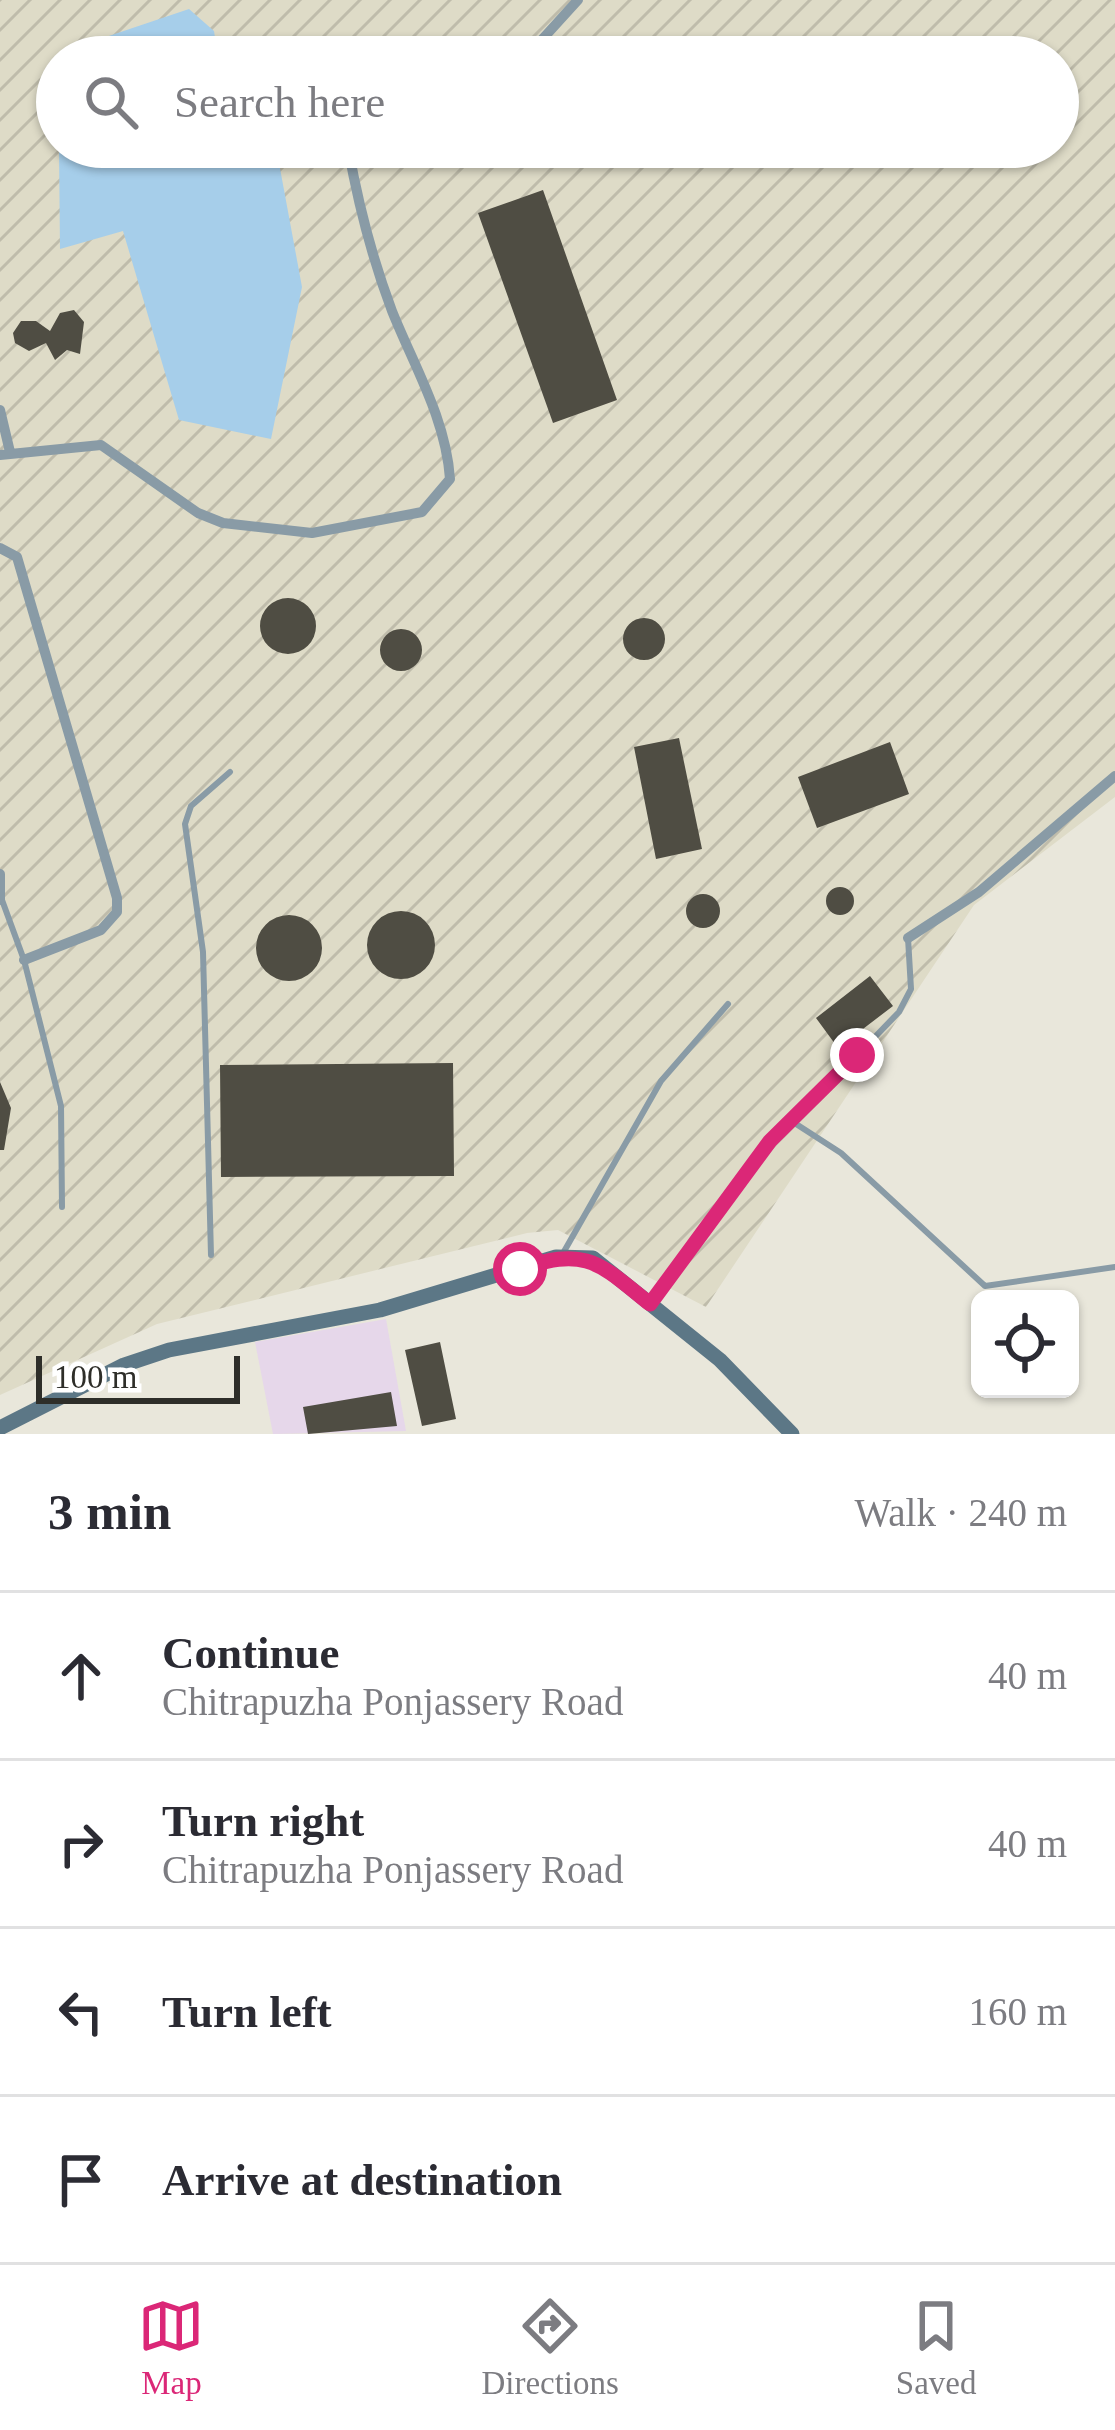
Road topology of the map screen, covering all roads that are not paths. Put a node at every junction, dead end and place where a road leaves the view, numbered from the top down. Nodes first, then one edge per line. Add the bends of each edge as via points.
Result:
1 (578, 0) edge
2 (545, 36) edge
3 (352, 168) edge
4 (0, 410) edge
5 (5, 454) edge
6 (0, 548) edge
7 (230, 772) dead end
8 (1115, 776) edge
9 (0, 874) edge
10 (1, 900) edge
11 (908, 938) joint
12 (24, 960) junction
13 (728, 1004) dead end
14 (793, 1122) junction
15 (62, 1207) dead end
16 (212, 1255) dead end
17 (561, 1257) junction
18 (1115, 1267) edge
19 (650, 1304) junction
20 (0, 1428) edge
21 (792, 1434) edge

1 - 2 street
3 - 5 street via 391,308 448,444 450,479 422,512 313,532 223,523 101,445
4 - 5 street
6 - 12 street via 17,557 117,898 117,912 101,930
7 - 16 lane via 191,806 185,824 203,952
8 - 11 street via 980,892
9 - 10 street
10 - 12 lane
11 - 14 lane via 911,989 899,1012
12 - 15 lane via 61,1106
13 - 17 lane via 661,1081
14 - 18 lane via 841,1153 985,1286
14 - 19 lane via 770,1141
17 - 19 main road via 593,1258
17 - 20 main road via 380,1310 170,1350
19 - 21 main road

